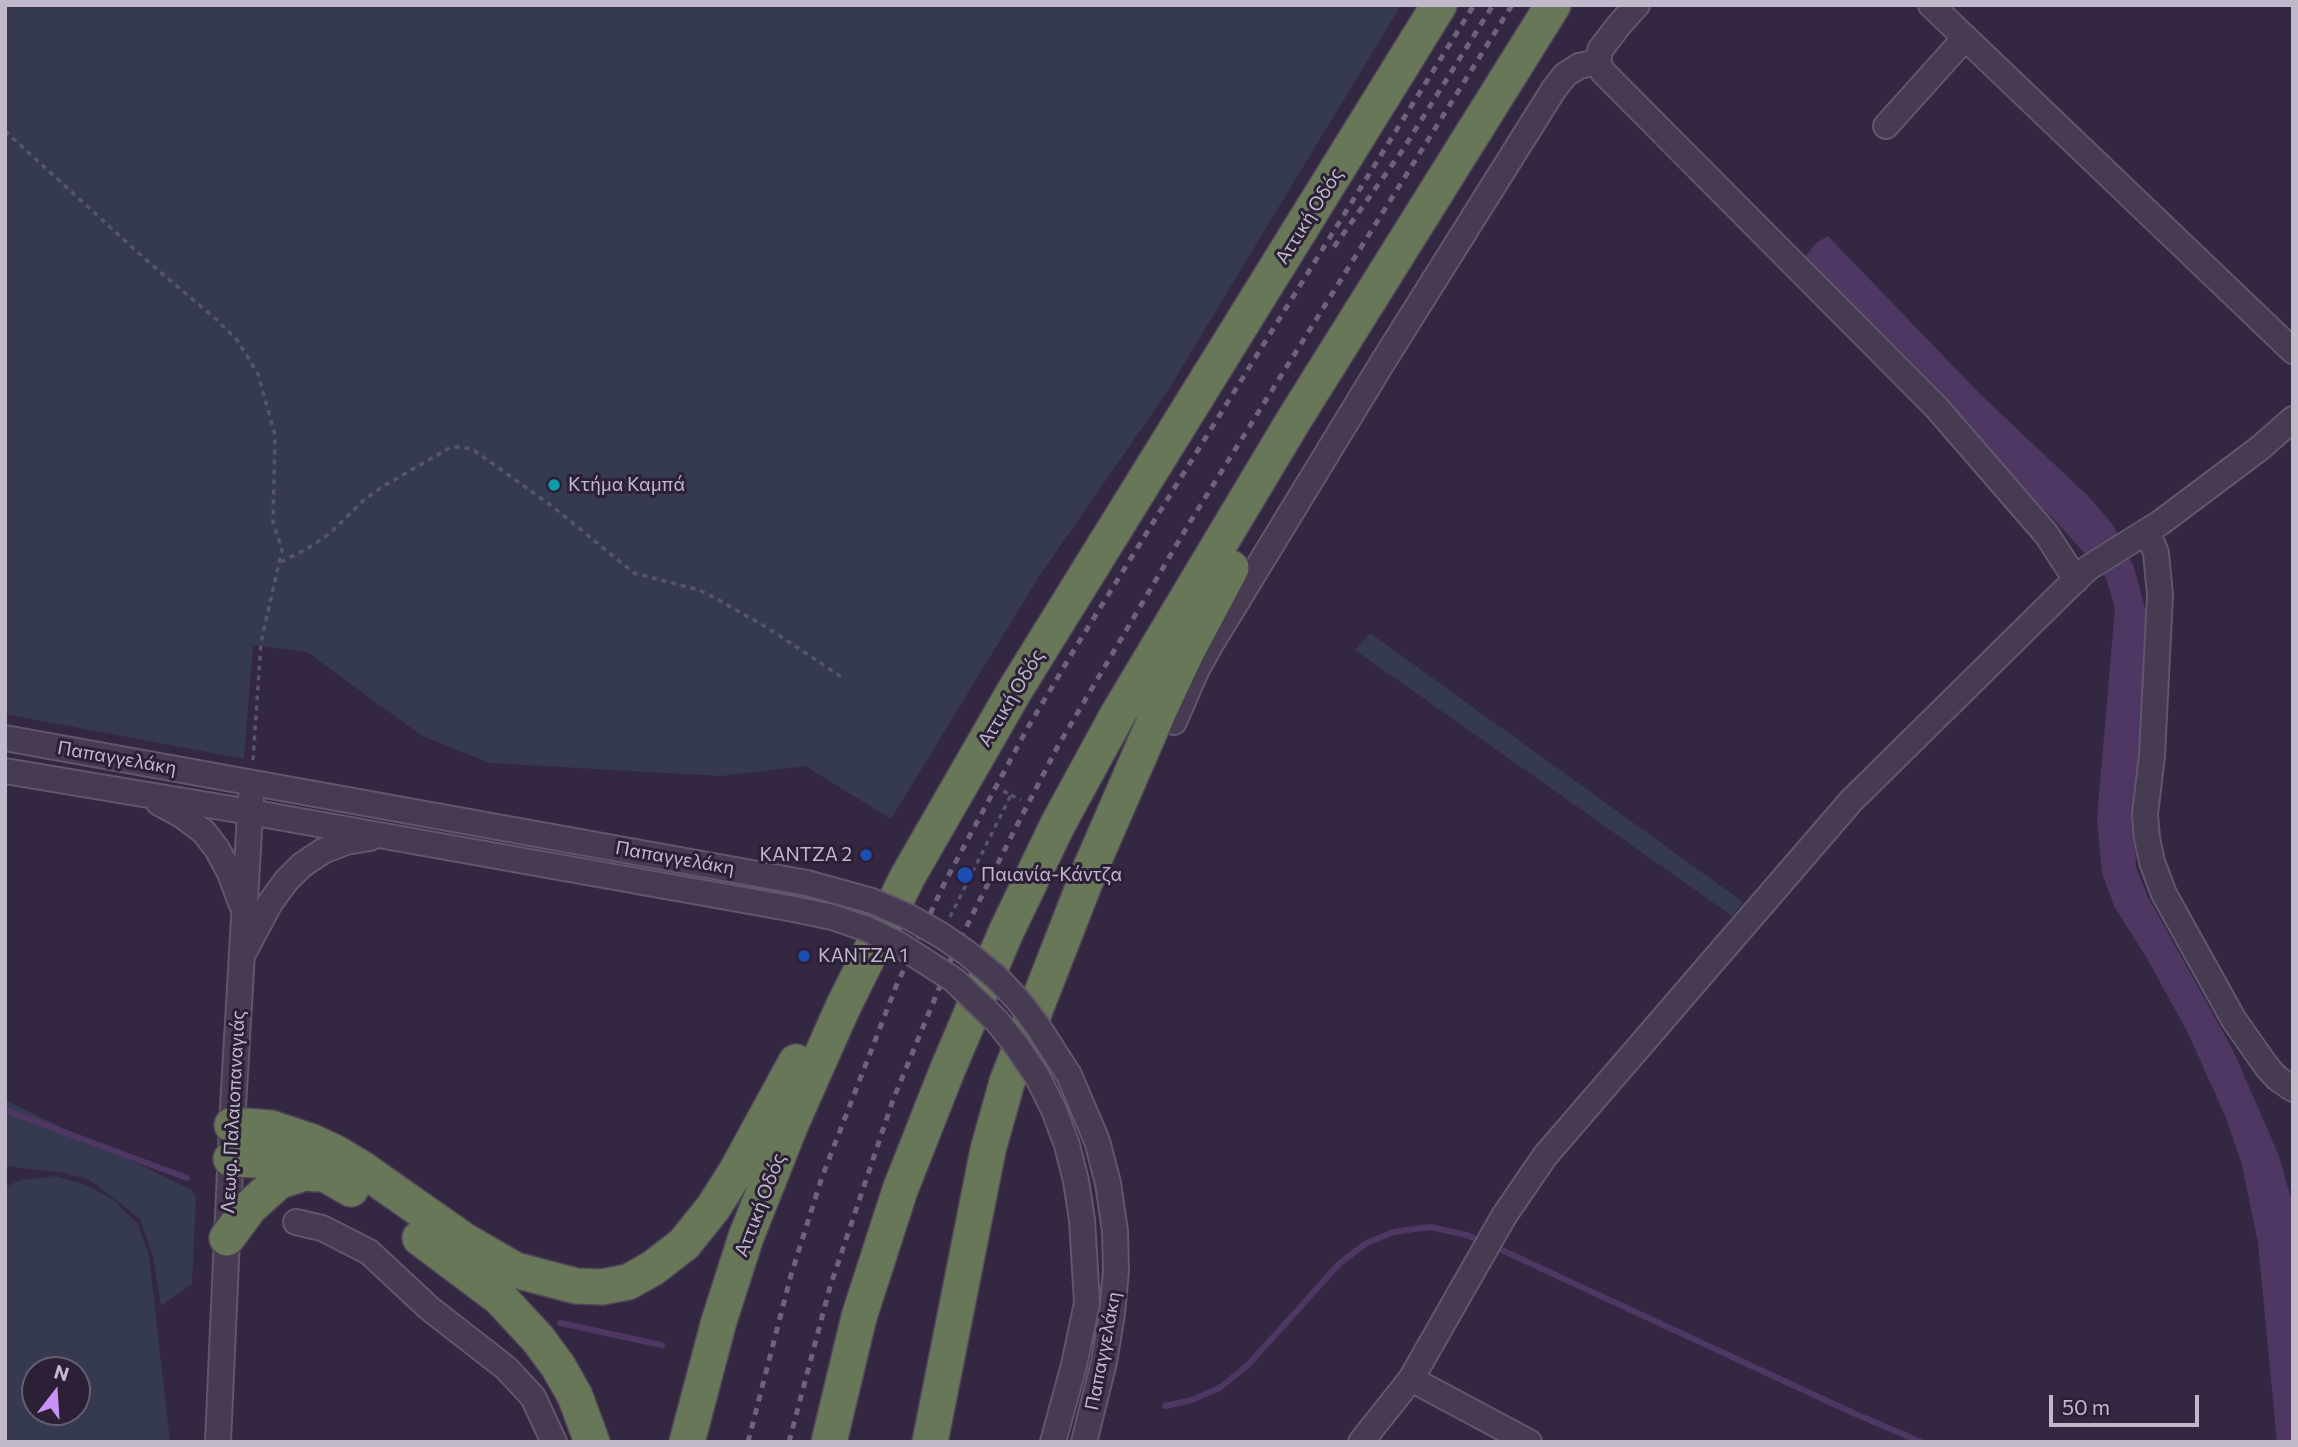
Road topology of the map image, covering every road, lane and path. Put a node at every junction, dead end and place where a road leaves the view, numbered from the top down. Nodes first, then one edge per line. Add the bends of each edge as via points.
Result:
1 (1439, 5) edge
2 (1553, 5) edge
3 (1637, 5) edge
4 (1931, 5) edge
5 (1965, 38) junction
6 (1598, 62) junction
7 (1886, 126) dead end
8 (5, 131) edge
9 (2293, 351) edge
10 (2293, 419) edge
11 (1292, 423) junction
12 (2139, 535) junction
13 (281, 562) junction
14 (2082, 574) junction
15 (843, 678) dead end
16 (1174, 722) dead end
17 (5, 737) edge
18 (5, 771) edge
19 (252, 783) junction
20 (1001, 790) dead end
21 (1011, 795) junction
22 (146, 796) junction
23 (1021, 800) dead end
24 (250, 812) junction
25 (390, 837) junction
26 (908, 876) junction
27 (244, 910) junction
28 (941, 934) junction
29 (241, 956) junction
30 (2293, 1089) edge
31 (232, 1125) junction
32 (231, 1159) junction
33 (325, 1174) junction
34 (296, 1222) dead end
35 (227, 1238) junction
36 (1411, 1379) junction
37 (218, 1442) edge
38 (554, 1442) edge
39 (592, 1442) edge
40 (687, 1442) edge
41 (829, 1442) edge
42 (930, 1442) edge
43 (1053, 1442) edge
44 (1084, 1442) edge
45 (1361, 1442) edge
46 (1529, 1442) edge

1 - 26 highway, Αττική Οδός via 1015,690
2 - 11 highway
3 - 6 street via 1600,50
4 - 5 street
5 - 7 street
5 - 9 street
6 - 14 street via 1937,408
6 - 16 street via 1579,66 1554,89 1211,644
8 - 13 path via 217,320 249,358 264,391 275,435 272,509
10 - 12 street via 2260,449
11 - 41 highway via 1118,714 1006,932 900,1191 859,1317
11 - 42 highway via 1244,544 1161,706 1007,1083 988,1150
12 - 14 street
12 - 30 street via 2156,553 2160,595 2145,814 2152,862 2164,894 2234,1020 2267,1067
13 - 15 path via 329,534 382,487 451,447 463,447 553,508 634,573 715,598
13 - 19 path via 261,642
14 - 36 street via 1852,801 1545,1156 1504,1216
17 - 19 street, Παπαγγελάκη
18 - 22 street, Παπαγγελάκη
19 - 24 street, Λεωφ. Παλαιοπαναγιάς
19 - 28 street, Παπαγγελάκη, bridge via 807,883 872,901
20 - 21 path
21 - 23 path
21 - 28 path
22 - 24 street, Παπαγγελάκη
22 - 27 street via 204,832 230,873
24 - 25 street, Παπαγγελάκη
24 - 27 street, Λεωφ. Παλαιοπαναγιάς
25 - 29 street via 346,842 302,865 271,903
25 - 43 street, Παπαγγελάκη, bridge via 832,918 898,944 975,998 1037,1076 1067,1144 1078,1194 1087,1303
26 - 31 highway via 817,1023 713,1208 684,1244 628,1282 576,1286 514,1270 336,1153 290,1133
26 - 40 highway, Αττική Οδός via 843,1007 746,1237
27 - 29 street, Λεωφ. Παλαιοπαναγιάς
28 - 44 street, Παπαγγελάκη, bridge via 986,969 1037,1025 1069,1075 1097,1140 1115,1231 1116,1271 1104,1362
29 - 31 street, Λεωφ. Παλαιοπαναγιάς
31 - 32 street, Λεωφ. Παλαιοπαναγιάς
32 - 33 highway via 301,1164
32 - 35 street, Λεωφ. Παλαιοπαναγιάς
33 - 35 highway via 305,1172 279,1181 250,1207
33 - 39 highway via 500,1298 558,1366
34 - 38 street via 322,1228 369,1252 429,1308 506,1368 533,1397
35 - 37 street, Λεωφ. Παλαιοπαναγιάς
36 - 45 street
36 - 46 street

